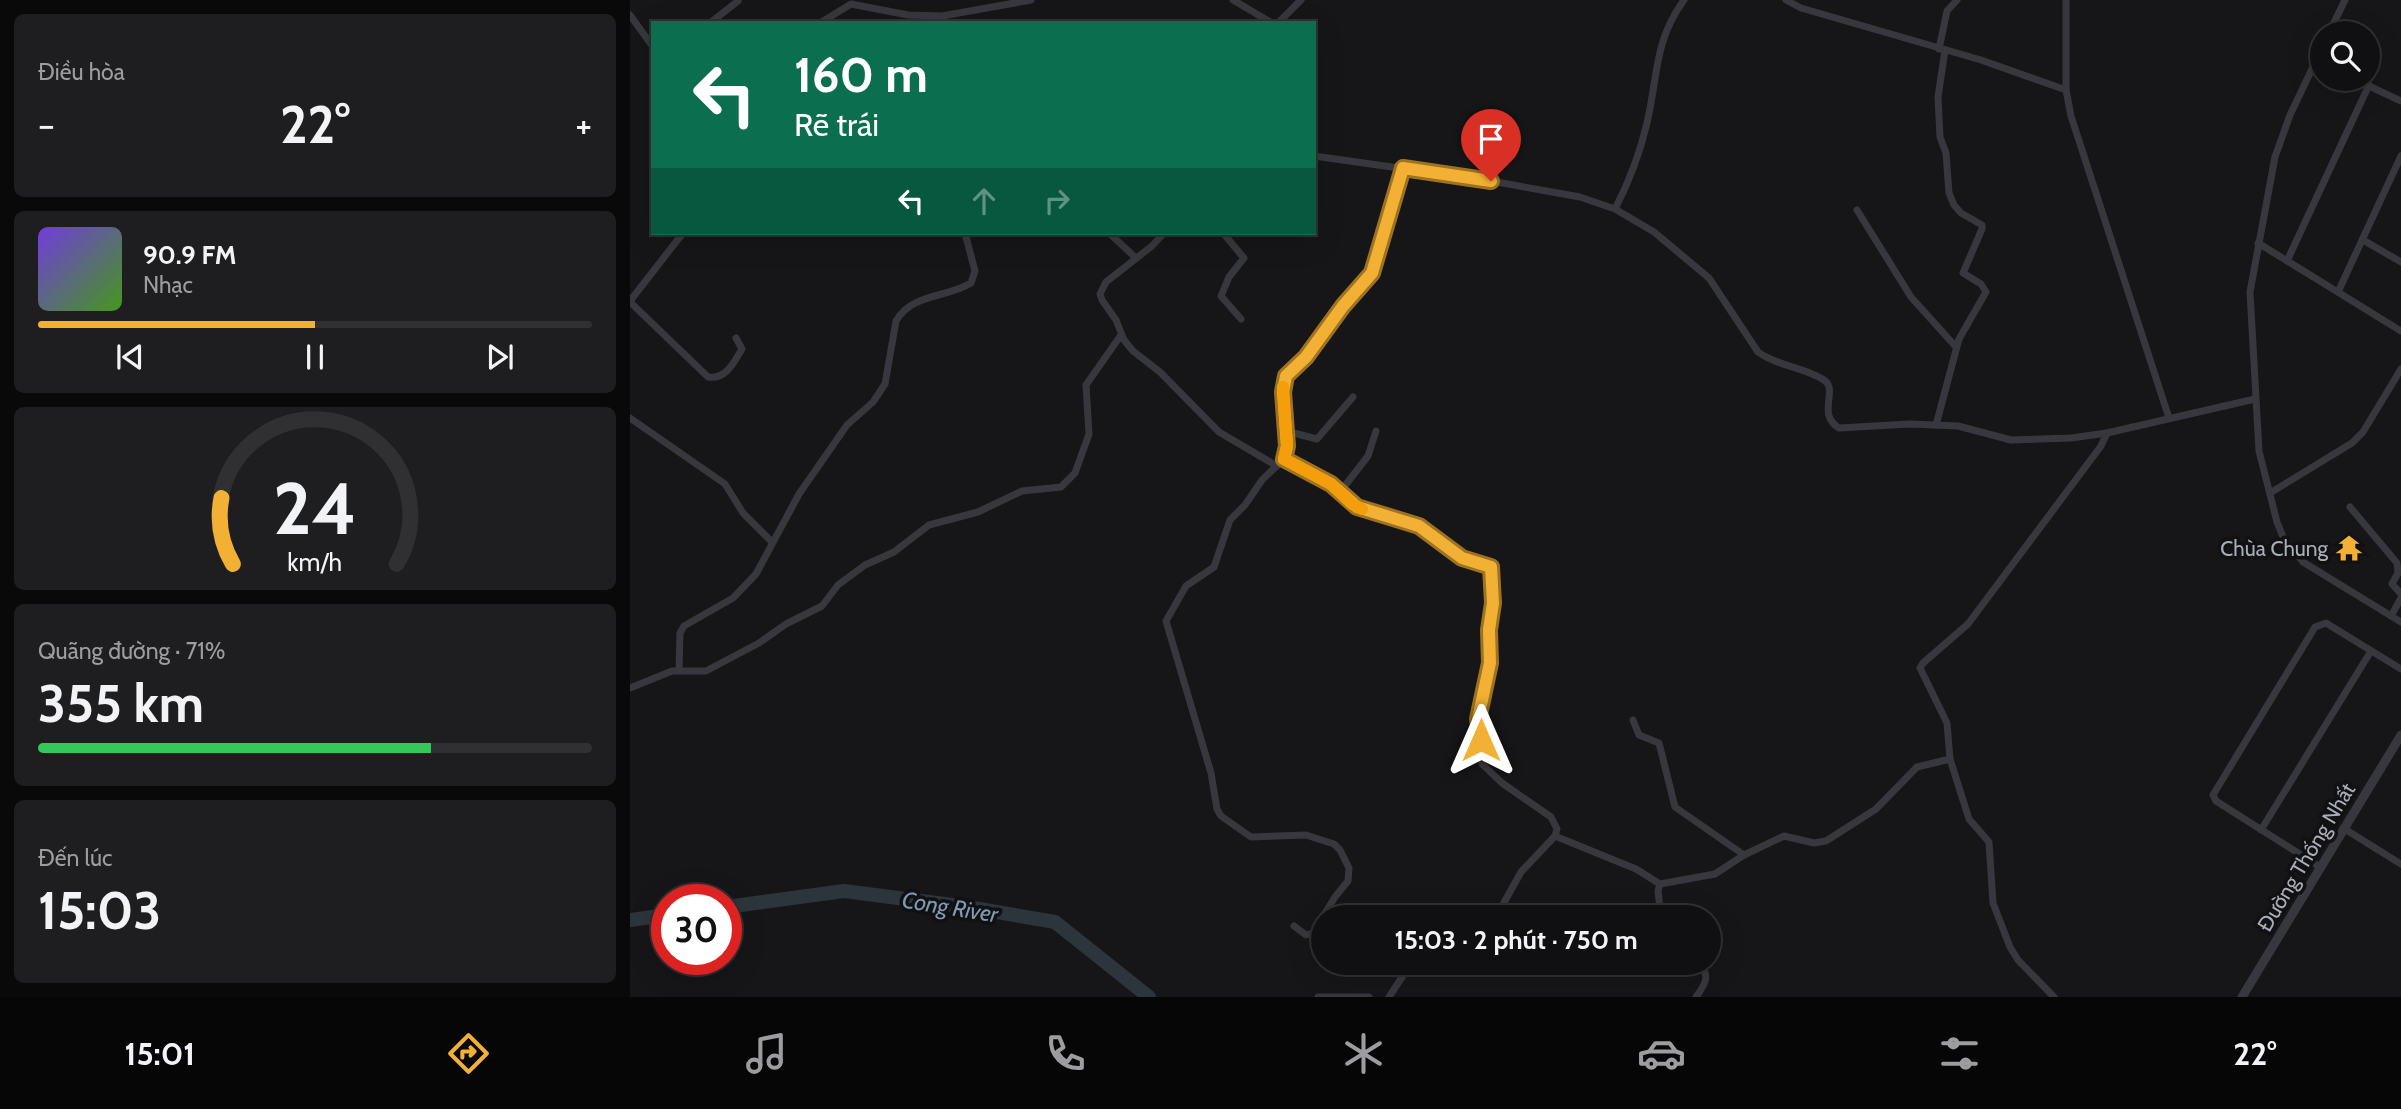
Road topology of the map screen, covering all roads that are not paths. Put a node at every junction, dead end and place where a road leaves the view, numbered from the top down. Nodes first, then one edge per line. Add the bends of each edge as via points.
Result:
1 (1031, 0) edge
2 (1233, 0) edge
3 (1301, 0) edge
4 (1684, 0) edge
5 (1786, 0) edge
6 (1957, 0) edge
7 (2066, 0) edge
8 (2345, 0) edge
9 (738, 1) edge
10 (630, 15) edge
11 (712, 21) edge
12 (823, 21) edge
13 (1269, 21) edge
14 (1280, 21) edge
15 (2335, 21) edge
16 (651, 44) edge
17 (1942, 50) junction
18 (2310, 78) edge
19 (2066, 90) junction
20 (2380, 90) edge
21 (2366, 91) edge
22 (2401, 100) edge
23 (1316, 156) edge
24 (2401, 156) edge
25 (1403, 168) junction
26 (1615, 209) junction
27 (1857, 210) dead end
28 (681, 235) edge
29 (966, 235) edge
30 (1111, 235) edge
31 (1162, 235) edge
32 (1225, 235) edge
33 (2363, 240) junction
34 (2258, 243) junction
35 (1136, 258) junction
36 (2287, 261) junction
37 (2401, 262) edge
38 (2339, 292) junction
39 (630, 301) edge
40 (1241, 319) dead end
41 (2401, 331) edge
42 (1121, 335) junction
43 (736, 338) dead end
44 (1956, 347) junction
45 (2401, 369) edge
46 (1353, 397) dead end
47 (2255, 399) junction
48 (630, 418) edge
49 (2169, 418) junction
50 (1936, 425) junction
51 (1376, 430) dead end
52 (1286, 431) junction
53 (2107, 433) junction
54 (1284, 459) junction
55 (1277, 466) junction
56 (1340, 492) junction
57 (2270, 493) junction
58 (2350, 507) dead end
59 (772, 542) junction
60 (2401, 596) edge
61 (2391, 616) junction
62 (2401, 622) edge
63 (2371, 650) junction
64 (2401, 669) edge
65 (679, 670) junction
66 (630, 688) edge
67 (1633, 720) dead end
68 (2401, 735) edge
69 (1950, 760) junction
70 (2343, 828) junction
71 (2261, 830) junction
72 (1555, 835) junction
73 (1744, 855) junction
74 (2401, 864) edge
75 (2320, 867) junction
76 (1660, 884) junction
77 (1503, 905) edge
78 (1660, 905) edge
79 (1294, 926) dead end
80 (1403, 975) edge
81 (1707, 975) edge
82 (1318, 997) edge
83 (1369, 997) edge
84 (1389, 997) edge
85 (1696, 997) edge
86 (2054, 997) edge
87 (2242, 997) edge

1 - 12 street via 942,16 851,4
2 - 13 street
3 - 14 street
4 - 26 street via 1662,41 1647,122
5 - 17 street
6 - 17 street via 1947,12
7 - 19 street
8 - 15 street
9 - 11 street
10 - 16 street
17 - 19 street
17 - 44 street via 1938,97 1949,194 1961,213 1982,225 1963,273 1986,292
18 - 34 street via 2278,147
19 - 49 street
20 - 22 street
21 - 36 street
23 - 25 street
24 - 33 street
25 - 26 street via 1580,197
25 - 52 street via 1372,273 1286,376
26 - 50 street via 1654,232 1709,278 1758,352 1824,380 1833,425
27 - 44 street via 1911,297
28 - 39 street
29 - 59 street via 975,271 971,283 919,300 901,312 880,393 846,425
30 - 35 street
31 - 35 street
32 - 40 street via 1244,258 1221,296
33 - 37 street
33 - 38 street
34 - 36 street
34 - 47 street via 2249,292
35 - 42 street via 1106,282 1100,293
36 - 38 street
38 - 41 street
39 - 43 street via 708,377 720,376 730,368 742,349
42 - 55 street via 1219,432
42 - 65 street via 1086,384 1089,434 1075,473 1066,482 1055,489 1022,491 978,512 929,525 894,552 865,565 834,589 822,606 759,643 706,671
44 - 50 street
45 - 57 street via 2353,443
46 - 52 street via 1317,439
47 - 49 street
47 - 57 street via 2258,443
48 - 59 street via 725,484 743,513
49 - 53 street
50 - 53 street via 2011,440
51 - 56 street via 1368,456
52 - 54 street
53 - 69 street via 1968,624 1920,668 1947,723
54 - 55 street
54 - 56 street
55 - 79 street via 1230,520 1214,567 1186,586 1166,621 1221,816 1251,837 1318,837 1334,844 1349,868 1348,881 1313,933 1306,936
56 - 72 street via 1357,507 1419,526 1462,558 1491,567 1490,663 1478,719 1482,764 1554,820
57 - 61 street via 2283,537 2303,562
58 - 60 street via 2397,563 2392,584
59 - 65 street via 745,588 684,626
60 - 61 street
61 - 62 street
63 - 64 street
63 - 71 street
63 - 71 street via 2326,623 2315,627 2213,795
65 - 66 street
67 - 73 street via 1639,735 1659,743 1675,807
68 - 70 street, Đường Thống Nhất
69 - 73 street via 1917,767 1876,808 1826,841 1784,836
69 - 86 street via 1969,819 1989,842 1993,903 2010,947
70 - 74 street
70 - 75 street, Đường Thống Nhất
71 - 75 street
72 - 76 street
72 - 77 street via 1521,872
73 - 76 street via 1715,874
75 - 87 street, Đường Thống Nhất
76 - 78 street
80 - 84 street
81 - 85 street
82 - 83 street

